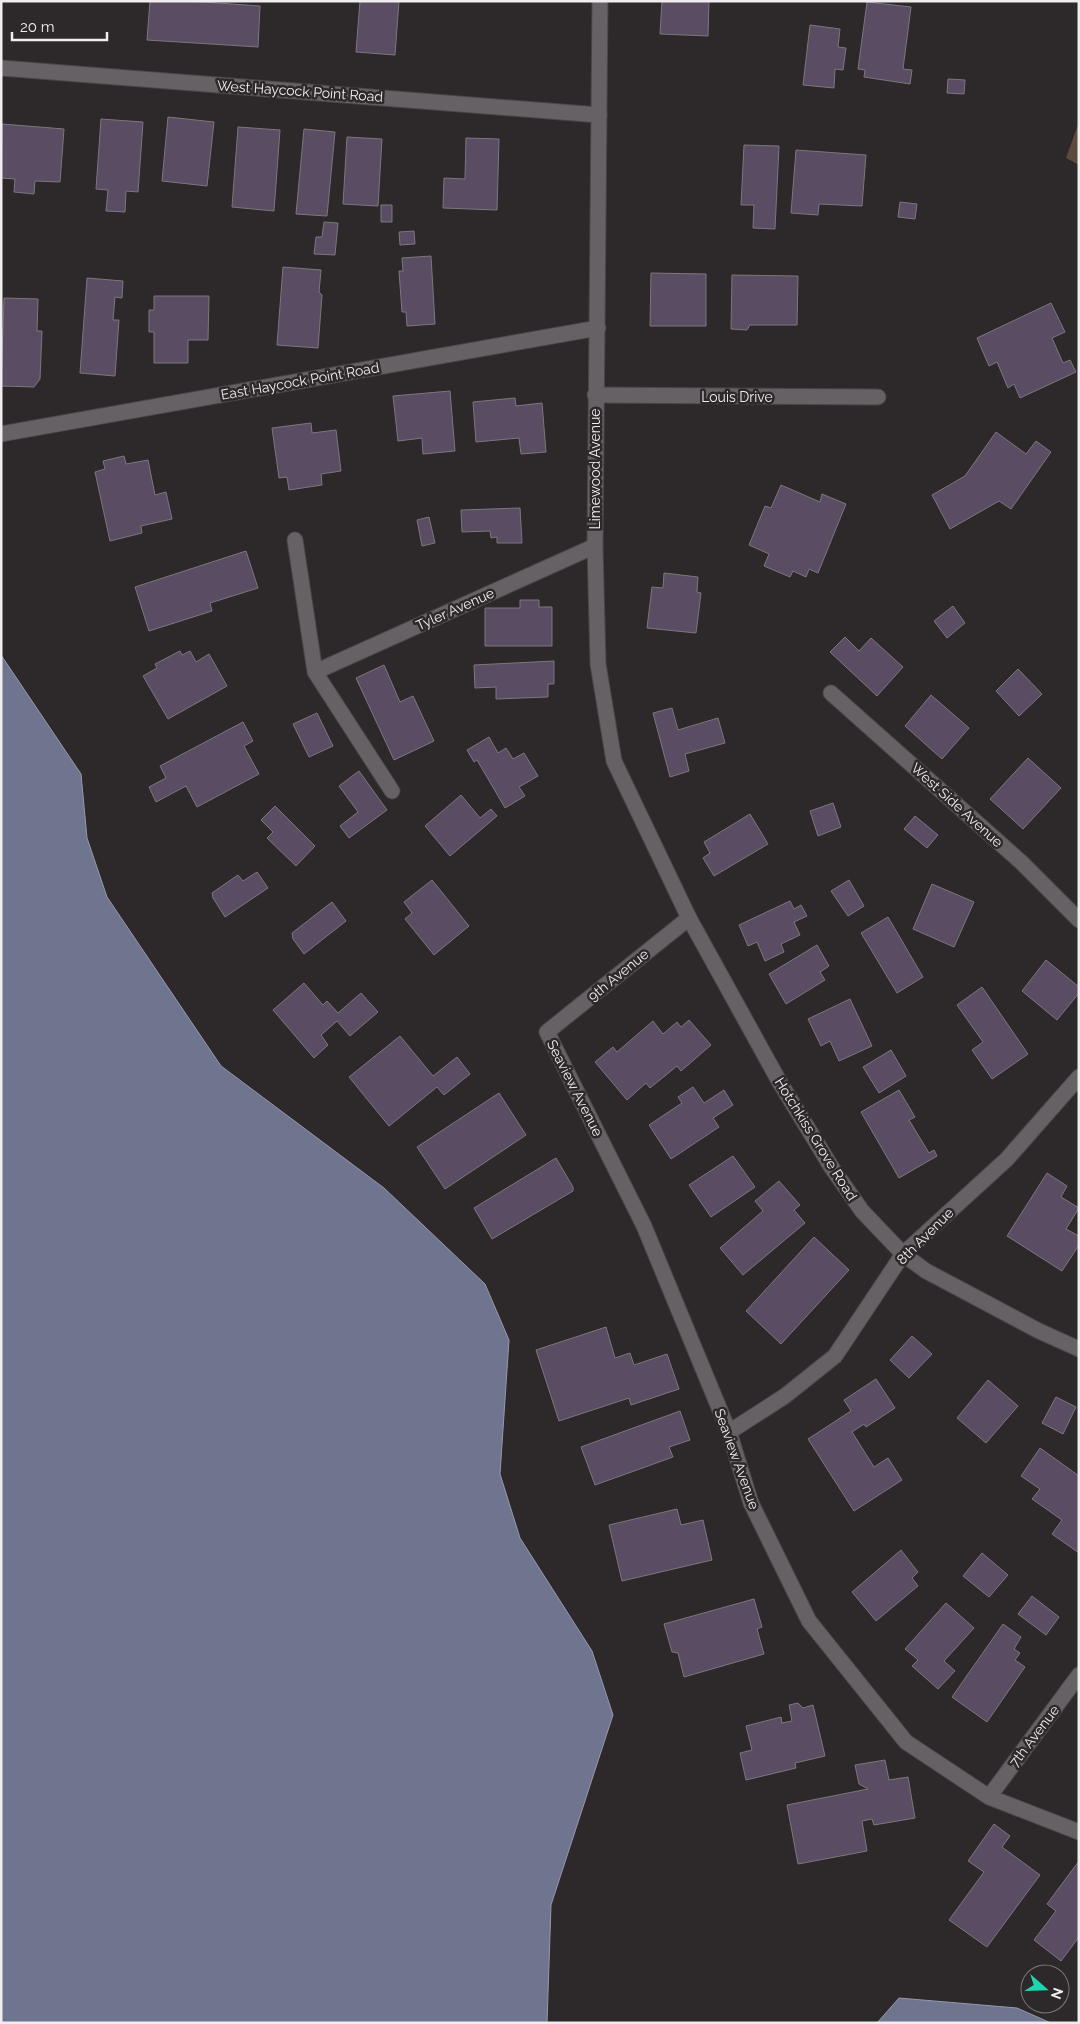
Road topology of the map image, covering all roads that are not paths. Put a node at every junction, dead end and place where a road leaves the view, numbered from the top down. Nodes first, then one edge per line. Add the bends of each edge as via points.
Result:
1 (600, 1) edge
2 (1, 68) edge
3 (600, 115) junction
4 (598, 328) junction
5 (595, 395) junction
6 (878, 397) dead end
7 (1, 434) edge
8 (295, 540) dead end
9 (595, 546) junction
10 (316, 672) junction
11 (832, 693) dead end
12 (392, 791) dead end
13 (689, 918) junction
14 (1079, 920) edge
15 (547, 1032) joint
16 (1079, 1077) edge
17 (903, 1254) junction
18 (1079, 1349) edge
19 (729, 1432) junction
20 (1079, 1676) edge
21 (989, 1797) junction
22 (1079, 1832) edge

1 - 3 street, Limewood Avenue
2 - 3 street, West Haycock Point Road
3 - 4 street, Limewood Avenue
4 - 5 street, Limewood Avenue
4 - 7 street, East Haycock Point Road
5 - 6 street, Louis Drive
5 - 9 street, Limewood Avenue
8 - 10 street
9 - 10 street, Tyler Avenue
9 - 13 street, Limewood Avenue via 598,664 614,761
10 - 12 street
11 - 14 street, West Side Avenue via 1021,862
13 - 15 street, 9th Avenue
13 - 17 street, Hotchkiss Grove Road via 779,1081 832,1168 862,1211
15 - 19 street, Seaview Avenue via 644,1226
16 - 17 street, 8th Avenue via 1006,1159
17 - 18 street, Hotchkiss Grove Road via 926,1272
17 - 19 street, 8th Avenue via 835,1356 785,1396
19 - 21 street, Seaview Avenue via 751,1503 809,1621 906,1742
20 - 21 street, 7th Avenue
21 - 22 street, Seaview Avenue

